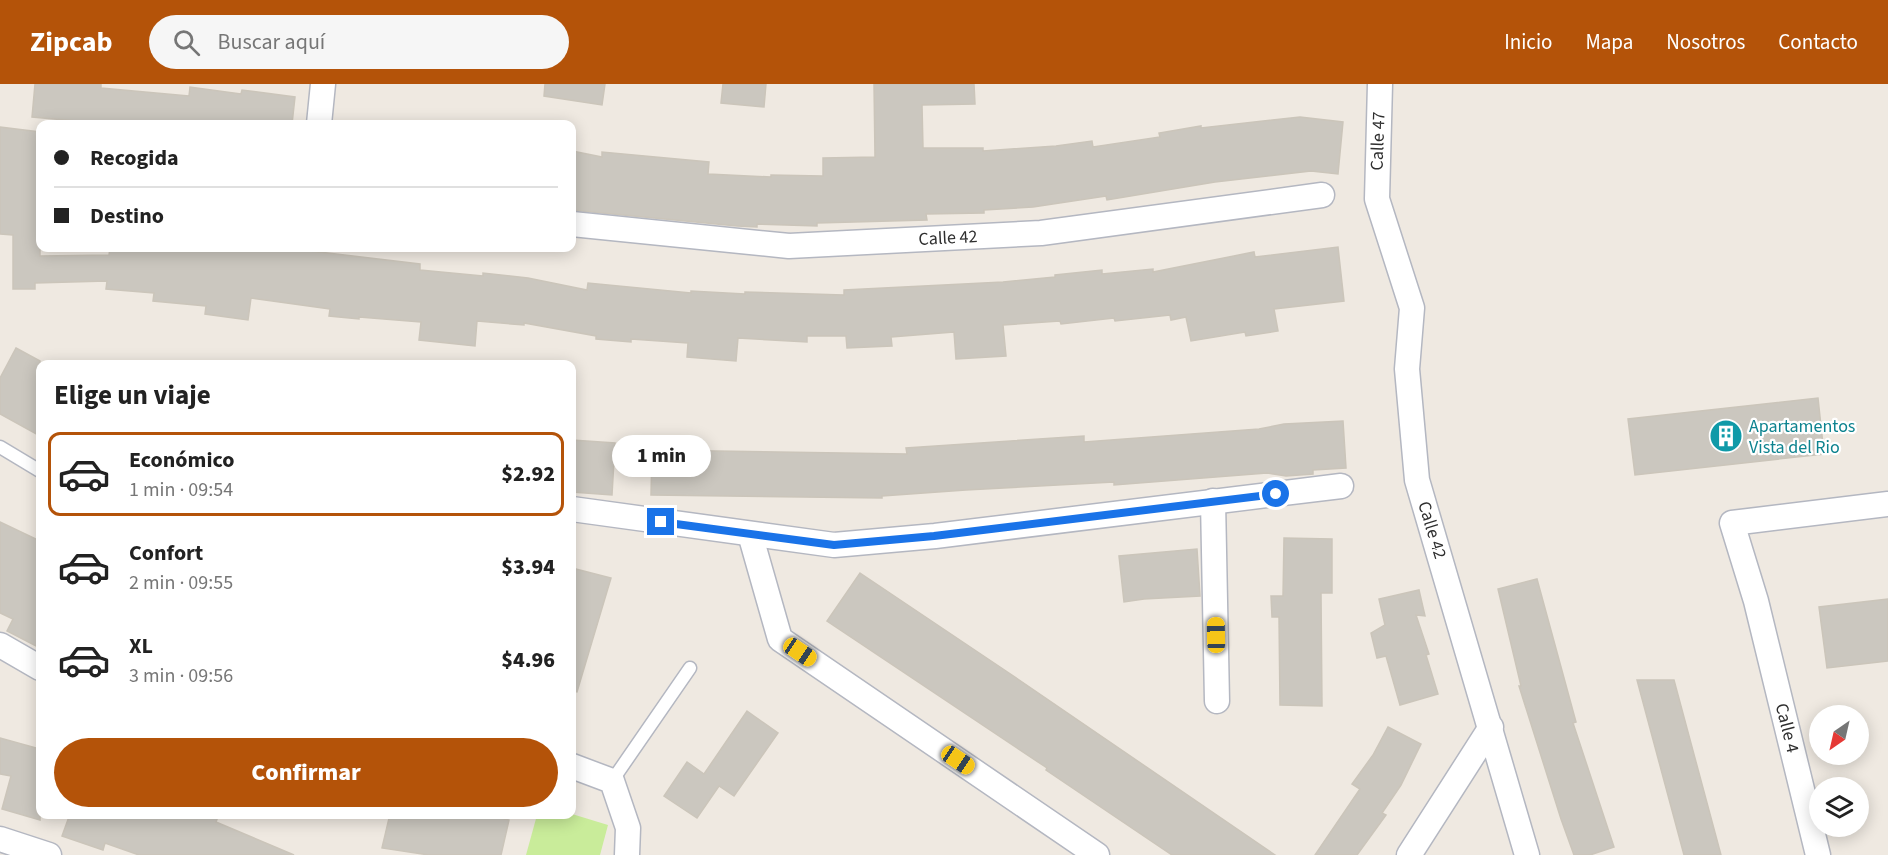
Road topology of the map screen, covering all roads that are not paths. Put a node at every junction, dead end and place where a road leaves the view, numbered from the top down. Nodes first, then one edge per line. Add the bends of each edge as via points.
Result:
1 (323, 84) edge
2 (1380, 84) edge
3 (319, 120) edge
4 (1322, 195) dead end
5 (1377, 199) joint
6 (576, 224) edge
7 (0, 447) edge
8 (36, 469) edge
9 (1341, 486) dead end
10 (1213, 501) junction
11 (1888, 504) edge
12 (576, 510) edge
13 (750, 534) junction
14 (0, 645) edge
15 (36, 666) edge
16 (690, 668) dead end
17 (1217, 701) dead end
18 (1491, 727) junction
19 (576, 767) edge
20 (612, 781) junction
21 (0, 839) edge
22 (49, 855) edge
23 (627, 855) edge
24 (1097, 855) edge
25 (1409, 855) edge
26 (1527, 855) edge
27 (1818, 855) edge

1 - 3 street
2 - 5 street, Calle 47
4 - 6 street, Calle 42 via 1041,233 789,246
5 - 18 street, Calle 42 via 1412,308 1407,369 1417,480
7 - 8 lane
9 - 10 street
10 - 13 street via 834,545
10 - 17 street
11 - 27 street, Calle 4 via 1732,523 1756,601
12 - 13 street
13 - 24 street via 780,639
14 - 15 street
16 - 20 lane
18 - 25 street
18 - 26 street, Calle 42
19 - 20 street
20 - 23 street via 628,828
21 - 22 street

